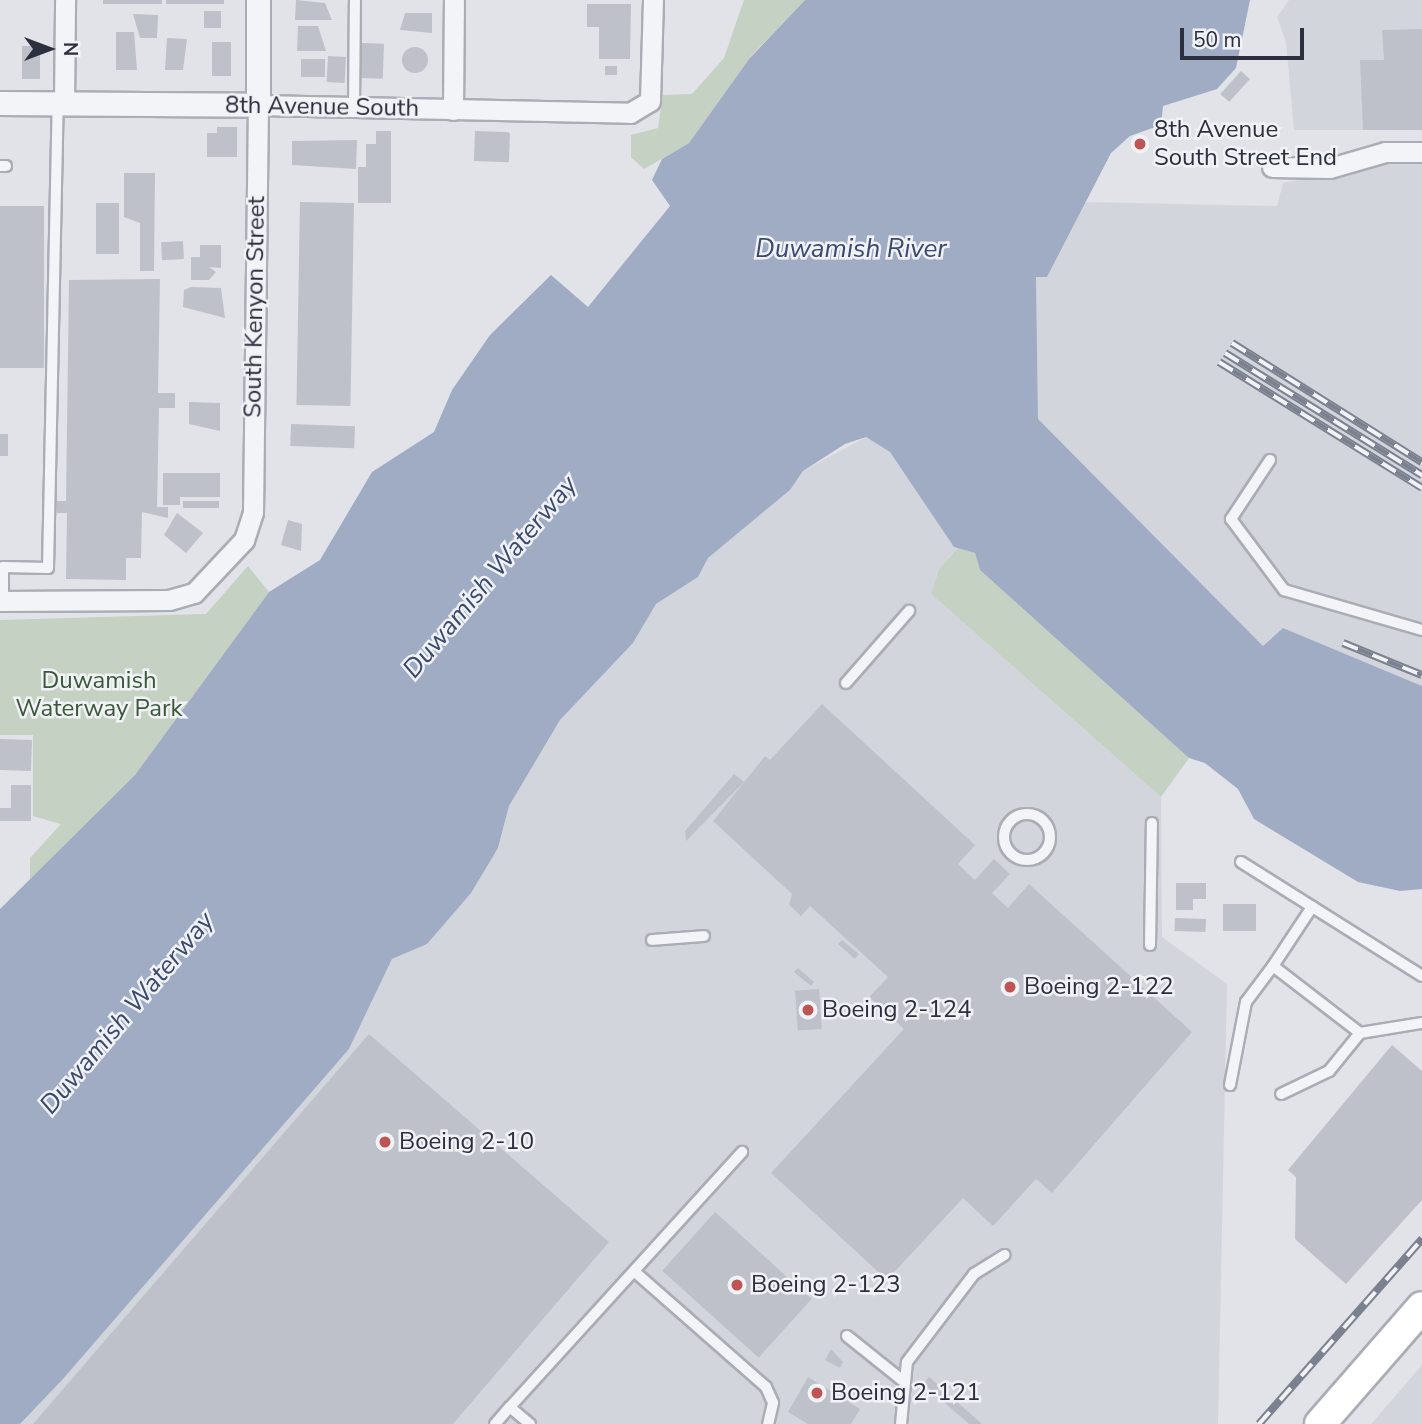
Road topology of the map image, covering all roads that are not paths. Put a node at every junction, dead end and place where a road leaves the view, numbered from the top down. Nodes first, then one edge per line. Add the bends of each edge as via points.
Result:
1 (65, 0) edge
2 (258, 0) edge
3 (355, 0) edge
4 (454, 0) edge
5 (653, 0) edge
6 (0, 103) edge
7 (61, 104) junction
8 (258, 105) junction
9 (354, 108) junction
10 (453, 110) junction
11 (1422, 152) edge
12 (1272, 167) dead end
13 (1270, 460) dead end
14 (2, 601) edge
15 (909, 611) dead end
16 (1422, 630) edge
17 (846, 682) dead end
18 (1152, 822) dead end
19 (1011, 854) joint
20 (1241, 862) dead end
21 (1312, 907) junction
22 (704, 936) dead end
23 (652, 940) dead end
24 (1150, 944) dead end
25 (1273, 966) junction
26 (1422, 976) edge
27 (1422, 1023) edge
28 (1360, 1033) junction
29 (1230, 1085) dead end
30 (1281, 1094) dead end
31 (742, 1152) dead end
32 (1005, 1255) dead end
33 (635, 1272) junction
34 (1422, 1307) edge
35 (847, 1336) dead end
36 (902, 1380) junction
37 (510, 1407) junction
38 (495, 1424) edge
39 (530, 1424) edge
40 (768, 1424) edge
41 (901, 1424) edge
42 (1320, 1424) edge

1 - 7 street
2 - 8 street, South Kenyon Street
3 - 9 lane
4 - 10 street
5 - 10 street, 8th Avenue South via 652,91 644,109
6 - 7 street, 8th Avenue South
7 - 8 street, 8th Avenue South
7 - 14 lane via 48,568 3,568
8 - 9 street, 8th Avenue South
8 - 14 street, South Kenyon Street via 253,513 233,556 194,593 169,600
9 - 10 street, 8th Avenue South
11 - 12 street via 1385,152 1330,168
13 - 16 lane via 1231,519 1284,590
15 - 17 lane
18 - 24 lane
19 - 19 lane via 1032,860 1045,852 1050,837 1045,822 1033,814 1011,820 1004,841
20 - 21 lane
21 - 25 lane
21 - 26 lane
22 - 23 lane
25 - 28 lane
25 - 29 lane via 1246,1002
27 - 28 lane
28 - 30 lane via 1329,1071
31 - 33 lane
32 - 36 lane via 974,1274 906,1362
33 - 37 lane
33 - 40 lane via 766,1387 773,1403
34 - 42 main road
35 - 36 lane
36 - 41 lane
37 - 38 lane
37 - 39 lane

